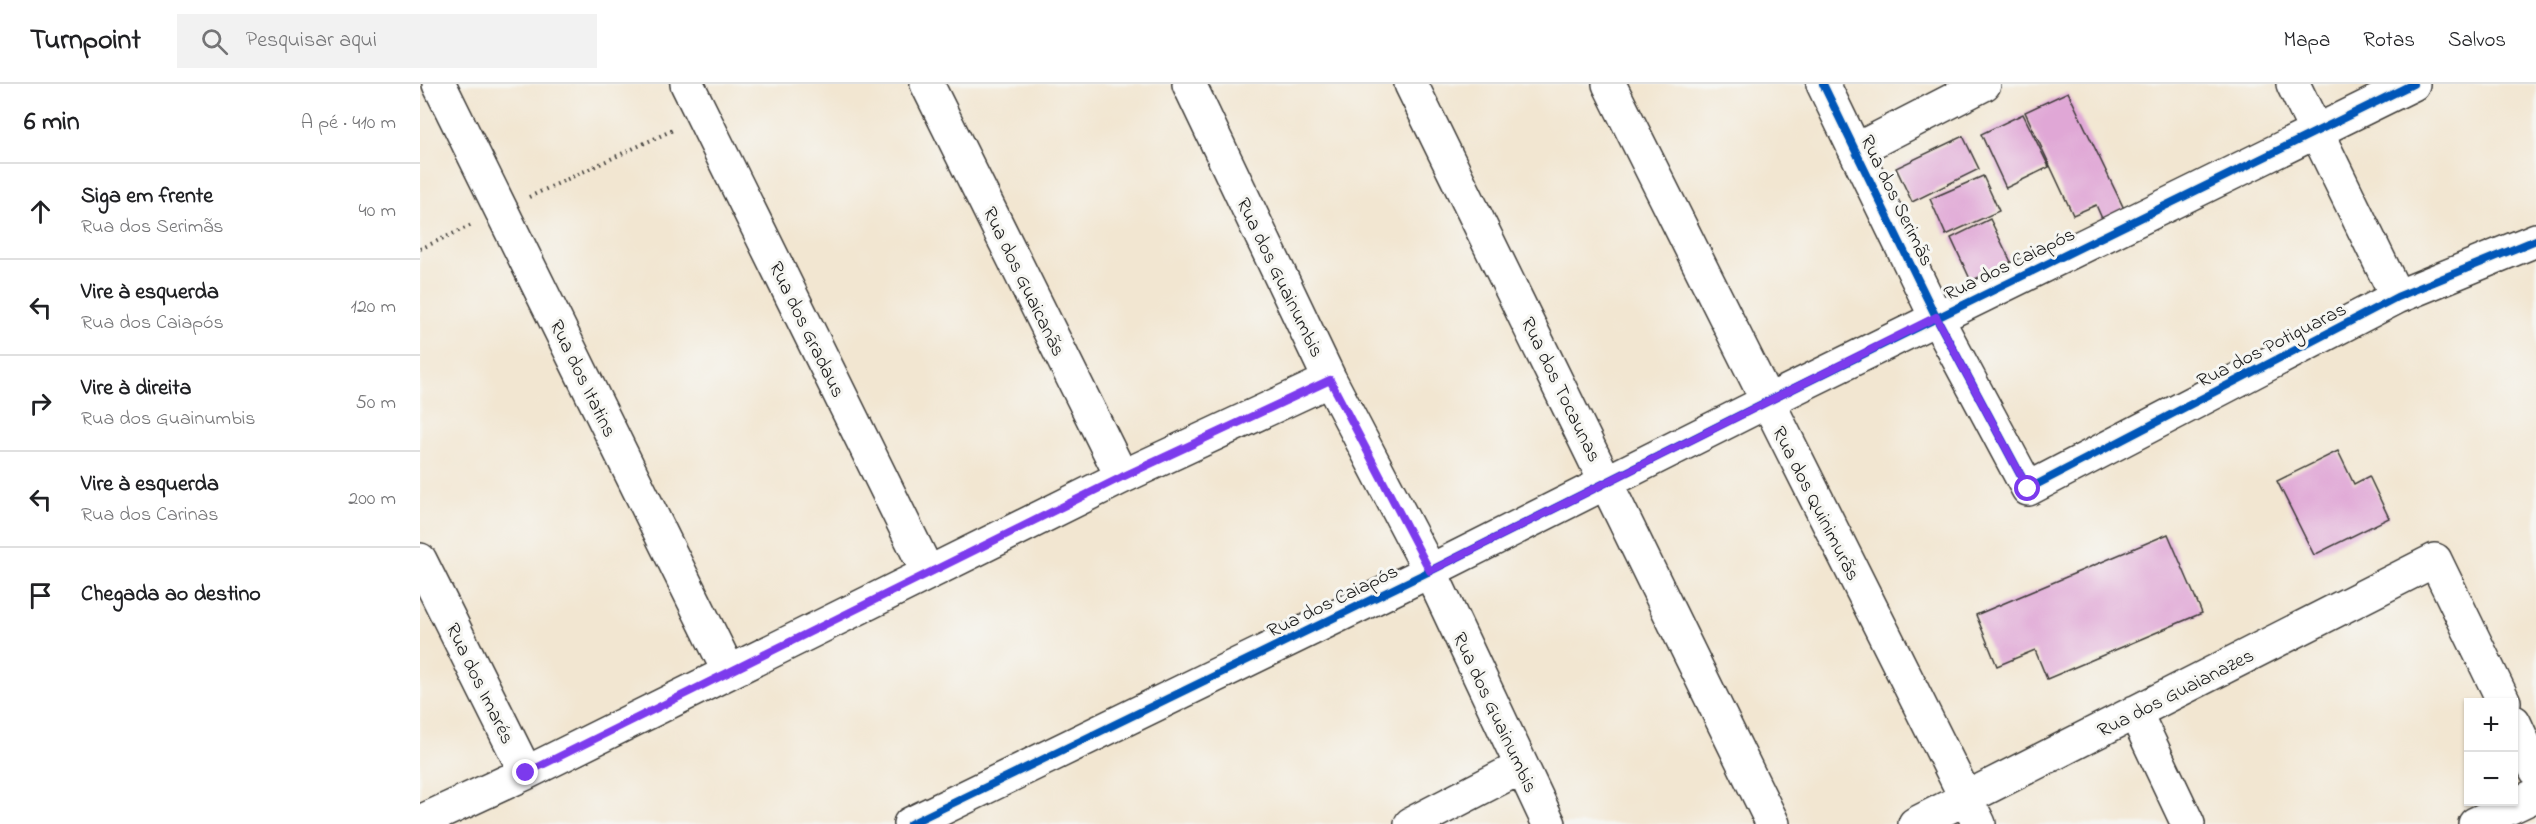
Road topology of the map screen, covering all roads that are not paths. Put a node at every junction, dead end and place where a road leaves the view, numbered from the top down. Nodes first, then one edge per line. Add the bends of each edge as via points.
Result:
1 (439, 84) edge
2 (687, 84) edge
3 (927, 84) edge
4 (1189, 84) edge
5 (1412, 84) edge
6 (1609, 84) edge
7 (1823, 84) edge
8 (1984, 84) edge
9 (2293, 84) edge
10 (2413, 84) edge
11 (2315, 130) junction
12 (1856, 150) junction
13 (2536, 240) edge
14 (2397, 297) junction
15 (1936, 317) junction
16 (1330, 380) junction
17 (1766, 402) junction
18 (1122, 477) junction
19 (1607, 481) junction
20 (2028, 489) joint
21 (420, 560) edge
22 (1430, 571) junction
23 (928, 573) junction
24 (729, 672) junction
25 (2502, 698) edge
26 (2135, 712) junction
27 (2518, 727) edge
28 (2533, 748) edge
29 (1521, 767) junction
30 (526, 773) junction
31 (2536, 795) edge
32 (1972, 811) edge
33 (420, 822) edge
34 (910, 824) edge
35 (1412, 824) edge
36 (1548, 824) edge
37 (1773, 824) edge
38 (1915, 824) edge
39 (2188, 824) edge
40 (2475, 824) edge

1 - 24 street, Rua dos Itatins
2 - 23 street, Rua dos Gradaus
3 - 18 street, Rua dos Guaicanãs
4 - 16 street, Rua dos Guainumbis
5 - 19 street, Rua dos Tocaunas
6 - 17 street, Rua dos Quinimurãs
7 - 12 street, Rua dos Serimãs
8 - 12 street
9 - 11 street
10 - 11 street, Rua dos Caiapós
11 - 14 street
11 - 15 street, Rua dos Caiapós
12 - 15 street, Rua dos Serimãs
13 - 14 street, Rua dos Potiguaras
14 - 20 street, Rua dos Potiguaras
15 - 17 street, Rua dos Caiapós
15 - 20 street, Rua dos Serimãs
16 - 18 street
16 - 22 street, Rua dos Guainumbis
17 - 19 street, Rua dos Caiapós
17 - 32 street, Rua dos Quinimurãs
18 - 23 street
19 - 22 street, Rua dos Caiapós
19 - 37 street, Rua dos Tocaunas
21 - 30 street, Rua dos Imarés
22 - 29 street, Rua dos Guainumbis
22 - 34 street, Rua dos Caiapós
23 - 24 street
24 - 30 street
25 - 26 street, Rua dos Guaianazes via 2434,560
26 - 32 street, Rua dos Guaianazes
26 - 39 street
27 - 28 street
29 - 35 street
29 - 36 street, Rua dos Guainumbis
30 - 33 street
31 - 40 street
32 - 38 street, Rua dos Guaianazes

